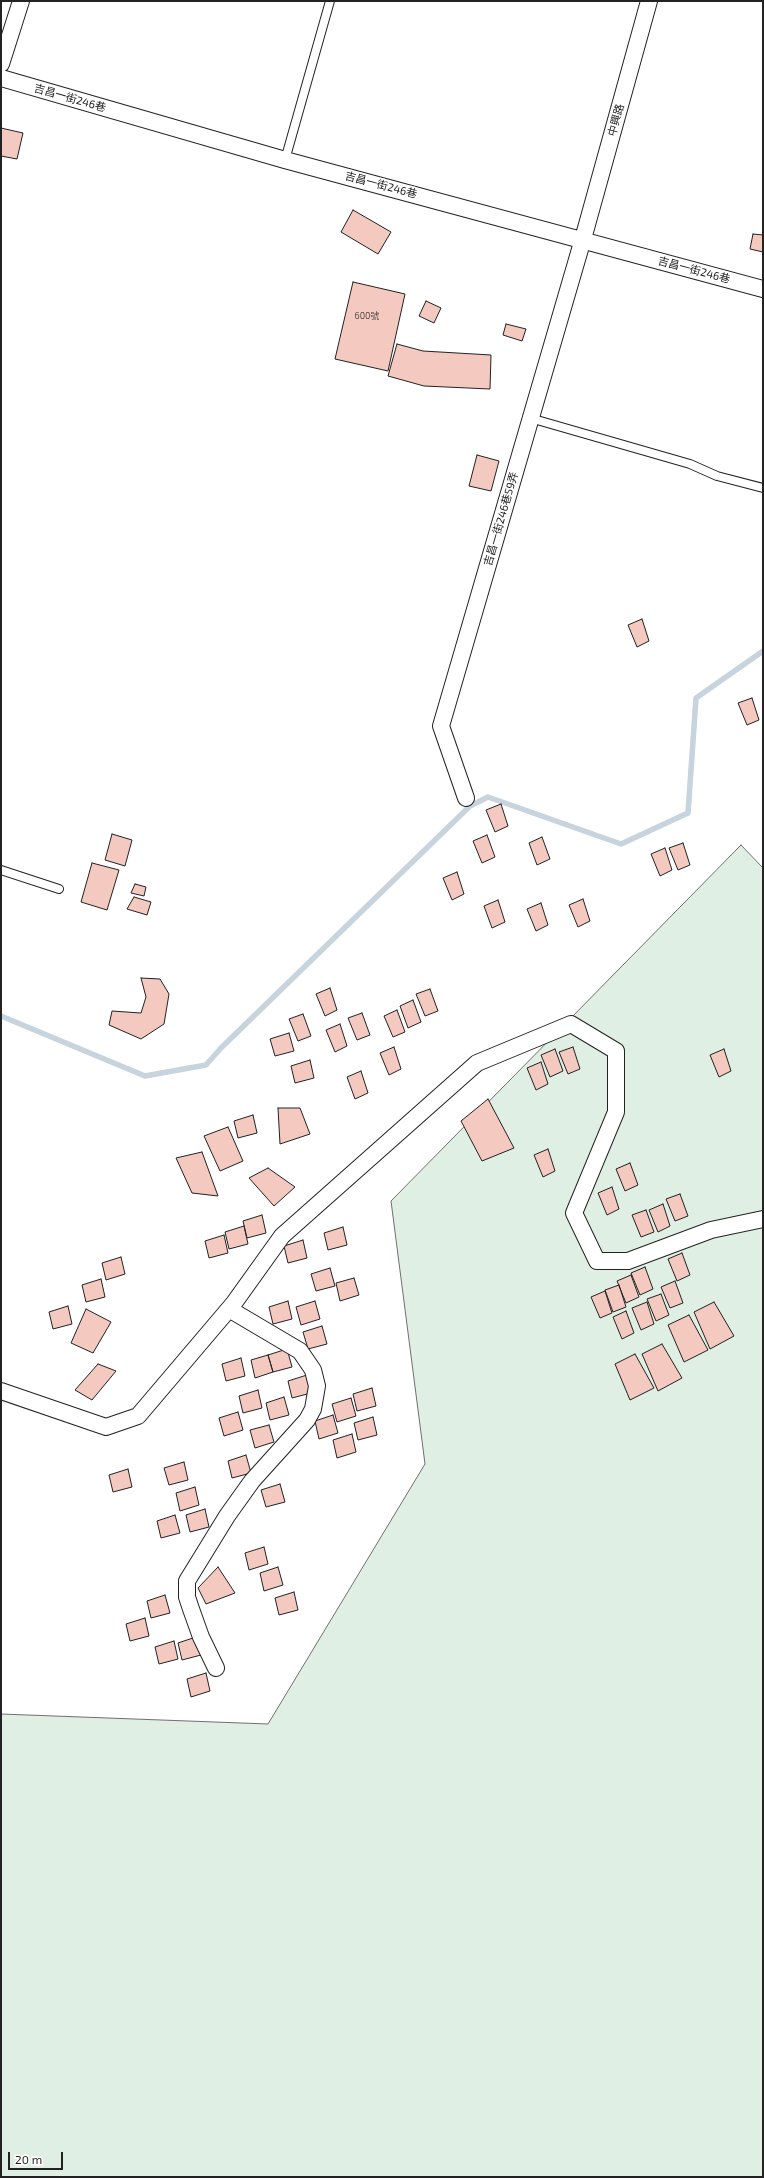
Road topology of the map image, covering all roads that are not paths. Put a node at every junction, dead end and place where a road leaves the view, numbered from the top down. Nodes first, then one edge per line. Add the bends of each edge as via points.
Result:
1 (21, 1) edge
2 (330, 1) edge
3 (649, 1) edge
4 (1, 64) edge
5 (1, 78) edge
6 (285, 160) junction
7 (583, 239) junction
8 (763, 289) edge
9 (530, 418) junction
10 (763, 488) edge
11 (466, 798) dead end
12 (1, 870) edge
13 (59, 889) dead end
14 (763, 1219) edge
15 (229, 1309) junction
16 (1, 1391) edge
17 (216, 1668) dead end

1 - 4 street
2 - 6 lane
3 - 7 street, 中興路
5 - 6 street, 吉昌一街246巷
6 - 7 street, 吉昌一街246巷
7 - 8 street, 吉昌一街246巷
7 - 9 street, 吉昌一街246巷59弄
9 - 10 lane
9 - 11 street, 吉昌一街246巷59弄 via 441,726
12 - 13 lane
14 - 15 street via 711,1230 628,1261 597,1261 574,1213 616,1112 616,1051 571,1024 477,1063 282,1236
15 - 16 street via 138,1416 106,1427
15 - 17 street via 300,1350 313,1370 317,1386 313,1410 307,1420 252,1481 187,1581 187,1597 201,1637

